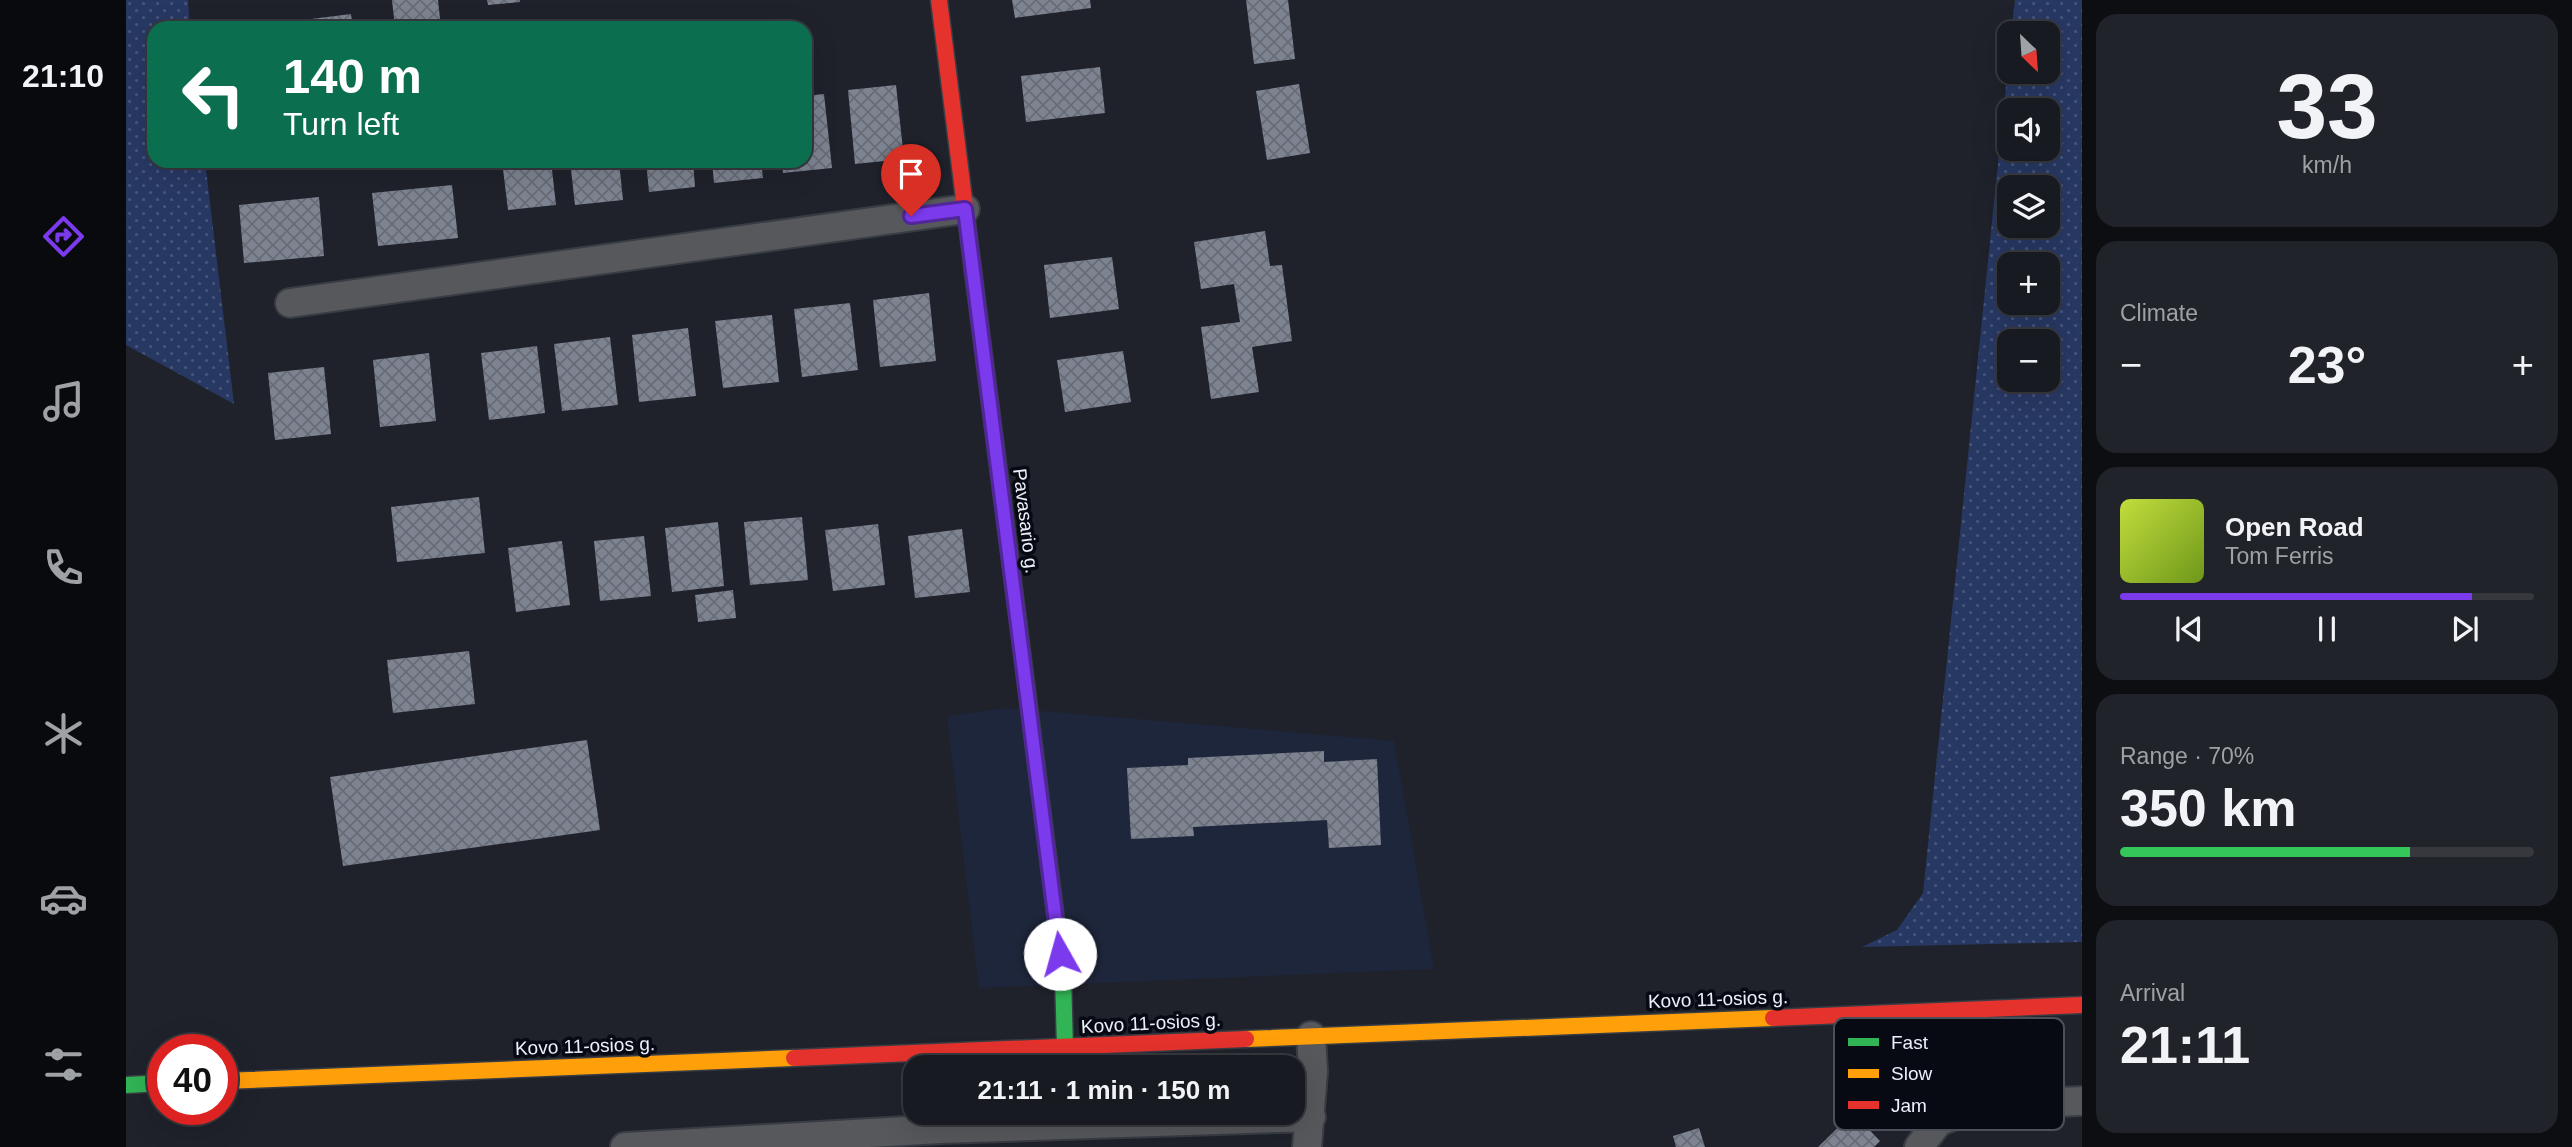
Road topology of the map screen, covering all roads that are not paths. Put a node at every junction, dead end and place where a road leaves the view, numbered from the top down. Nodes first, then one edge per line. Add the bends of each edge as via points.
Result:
1 (939, 0) edge
2 (965, 209) junction
3 (290, 303) dead end
4 (2082, 1005) edge
5 (1311, 1037) junction
6 (1065, 1048) junction
7 (238, 1080) edge
8 (147, 1084) edge
9 (126, 1085) edge
10 (2082, 1101) edge
11 (2064, 1102) edge
12 (1311, 1117) junction
13 (1932, 1130) edge
14 (625, 1147) edge
15 (1307, 1147) edge
16 (1919, 1147) edge

1 - 2 main road, Pavasario g.
2 - 3 street
2 - 6 main road, Pavasario g. via 1063,975
4 - 5 main road, Kovo 11-osios g.
5 - 6 main road, Kovo 11-osios g.
5 - 12 street
6 - 7 main road, Kovo 11-osios g.
8 - 9 main road
10 - 11 street
12 - 14 street via 940,1129
12 - 15 street
13 - 16 street

